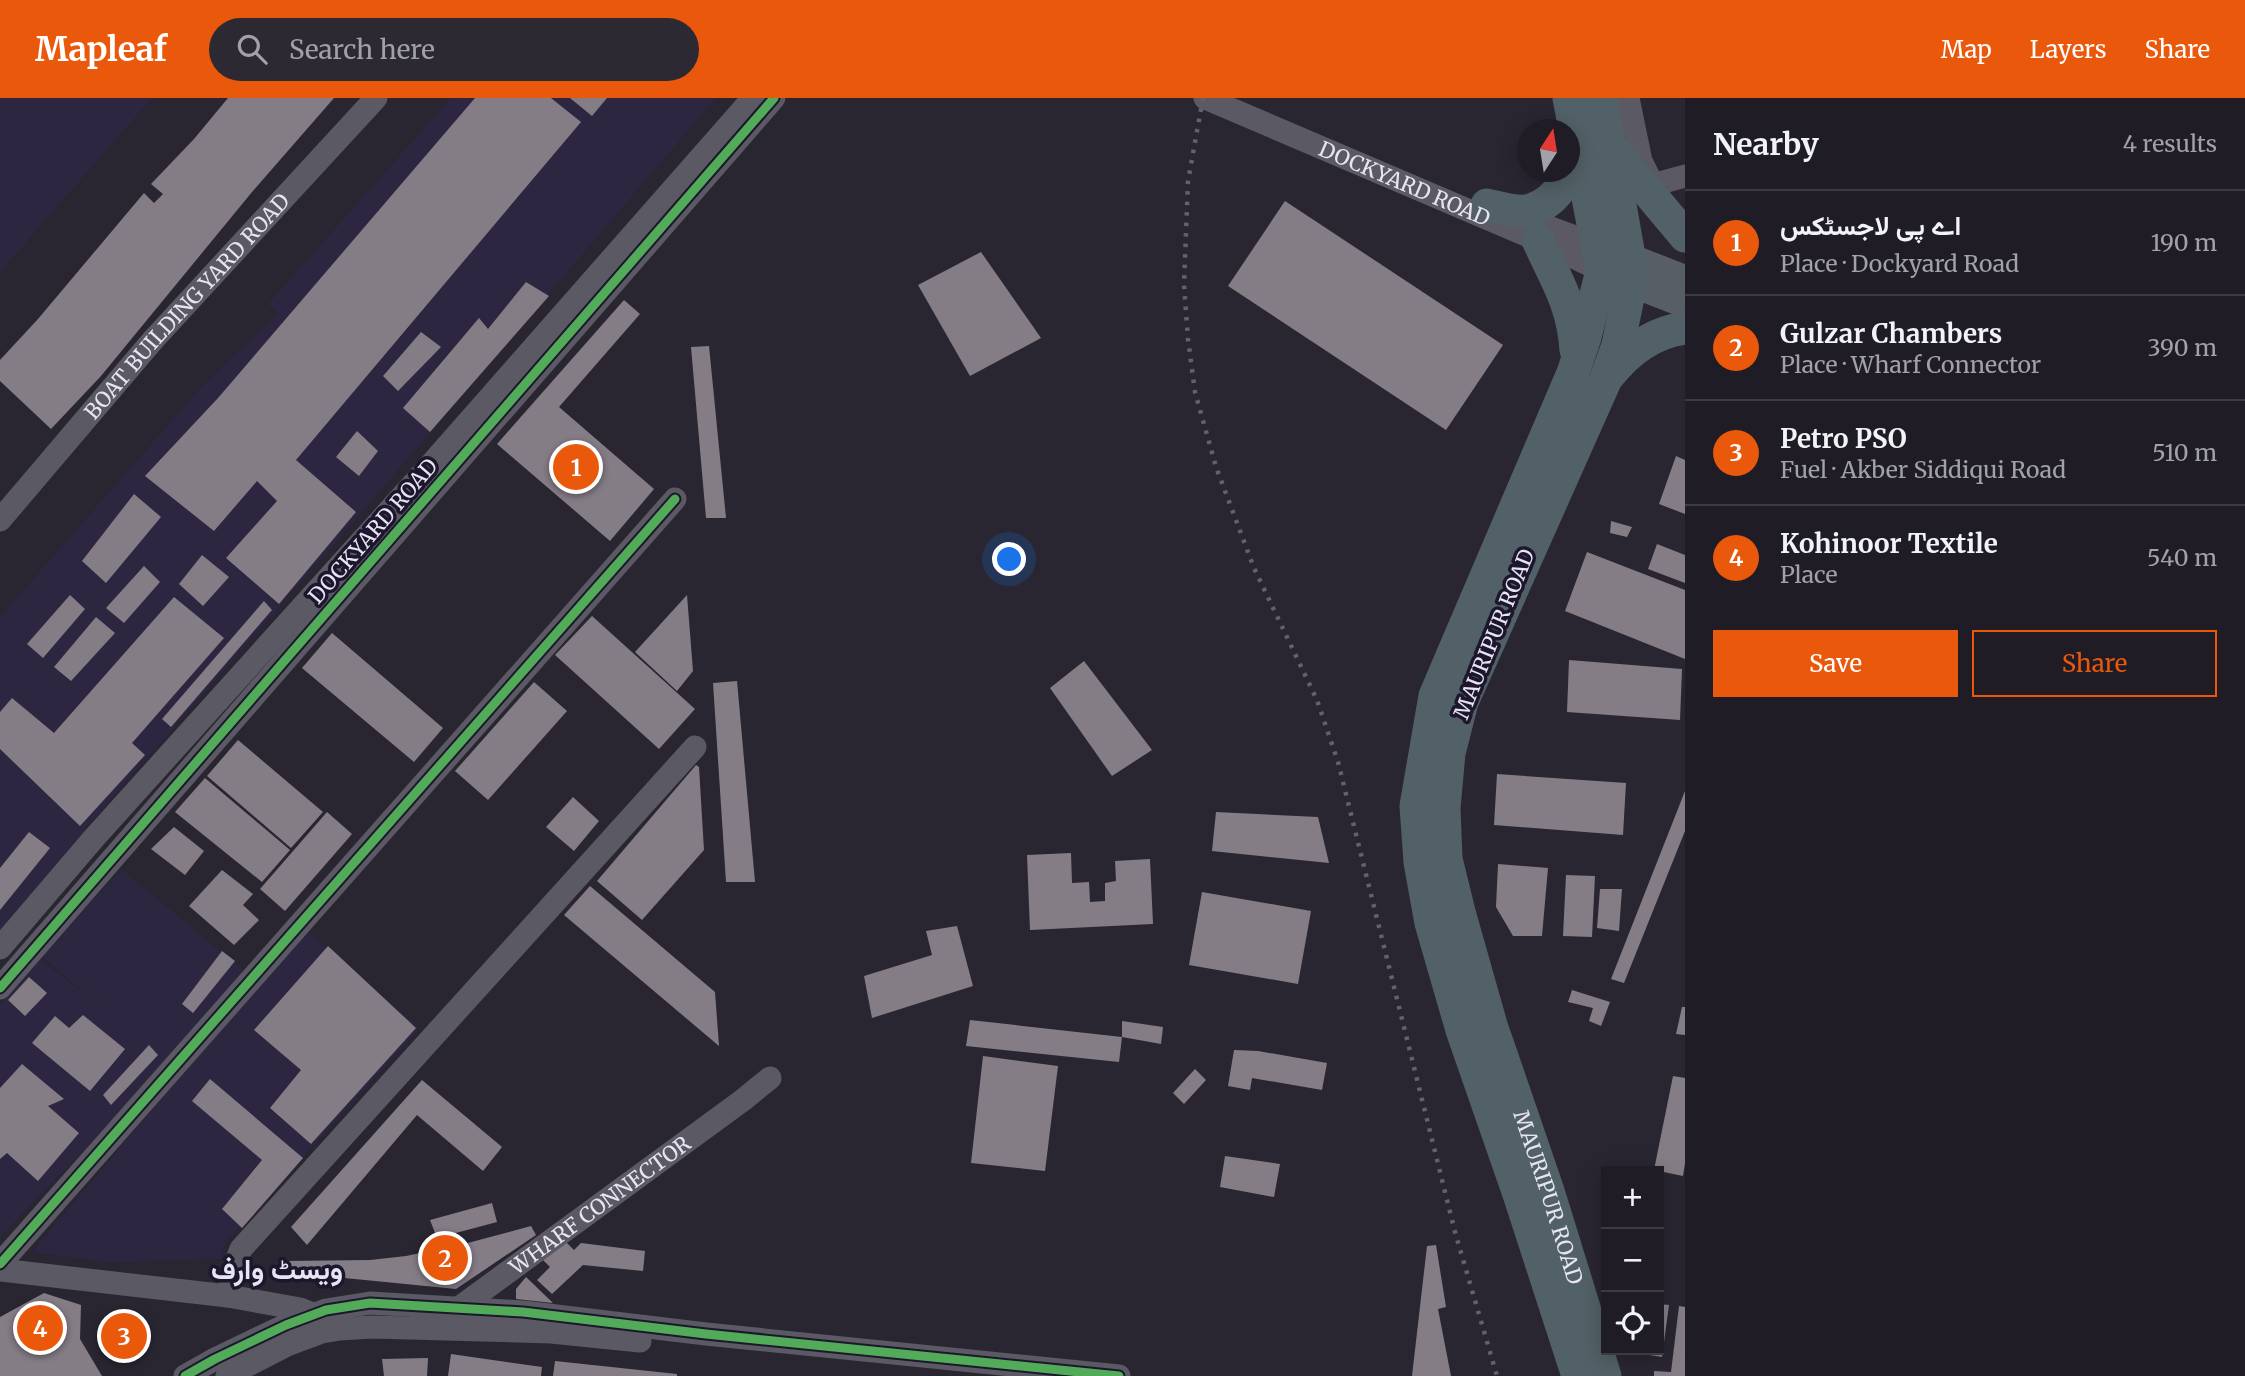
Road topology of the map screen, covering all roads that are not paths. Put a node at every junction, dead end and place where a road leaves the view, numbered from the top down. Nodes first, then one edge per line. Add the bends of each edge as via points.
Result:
1 (376, 98) edge
2 (753, 98) edge
3 (774, 98) edge
4 (1205, 98) edge
5 (1234, 98) edge
6 (1569, 98) edge
7 (1601, 98) edge
8 (1628, 98) edge
9 (1573, 119) edge
10 (1611, 149) junction
11 (1580, 151) edge
12 (1685, 176) edge
13 (1564, 182) edge
14 (1652, 185) junction
15 (1476, 206) junction
16 (1685, 214) edge
17 (1685, 236) edge
18 (1538, 240) junction
19 (1615, 264) junction
20 (1685, 279) edge
21 (1685, 304) edge
22 (1685, 328) edge
23 (1587, 381) junction
24 (440, 468) junction
25 (675, 499) dead end
26 (0, 520) edge
27 (695, 747) dead end
28 (0, 948) edge
29 (0, 988) edge
30 (770, 1078) dead end
31 (0, 1264) edge
32 (0, 1270) edge
33 (228, 1296) junction
34 (370, 1303) junction
35 (460, 1307) junction
36 (318, 1323) junction
37 (372, 1327) junction
38 (430, 1329) junction
39 (185, 1376) edge
40 (227, 1376) edge
41 (985, 1376) edge
42 (1119, 1376) edge
43 (1578, 1376) edge
44 (1605, 1376) edge

1 - 26 street, BOAT BUILDING YARD ROAD via 153,340
2 - 24 street, DOCKYARD ROAD
3 - 24 street, DOCKYARD ROAD
4 - 15 street, DOCKYARD ROAD
5 - 15 street, DOCKYARD ROAD
6 - 9 highway, MAURIPUR ROAD
7 - 10 highway, MAURIPUR ROAD
8 - 14 street via 1641,161
10 - 17 highway
10 - 19 highway, MAURIPUR ROAD
11 - 19 highway, MAURIPUR ROAD
12 - 14 street
13 - 15 highway via 1531,210
14 - 16 street
15 - 18 street, DOCKYARD ROAD
15 - 19 street, DOCKYARD ROAD
18 - 19 street, DOCKYARD ROAD
18 - 23 highway via 1565,295
19 - 20 main road
19 - 21 main road
19 - 23 highway, MAURIPUR ROAD via 1585,337
22 - 23 highway via 1646,341
23 - 43 highway, MAURIPUR ROAD via 1435,696 1416,806 1431,923 1454,1004
23 - 44 highway, MAURIPUR ROAD via 1462,702 1449,753 1444,808 1446,859 1490,1026 1548,1191
24 - 28 street, DOCKYARD ROAD via 94,838
24 - 29 street, DOCKYARD ROAD
25 - 31 street
27 - 33 street via 242,1250
30 - 35 street, WHARF CONNECTOR
32 - 33 street
33 - 36 street via 300,1309
34 - 35 street
34 - 36 street via 341,1306
34 - 37 street
35 - 38 street, WHARF CONNECTOR
35 - 42 street
36 - 37 street
36 - 39 street via 251,1341
36 - 40 street
37 - 38 street
38 - 41 street via 551,1332

